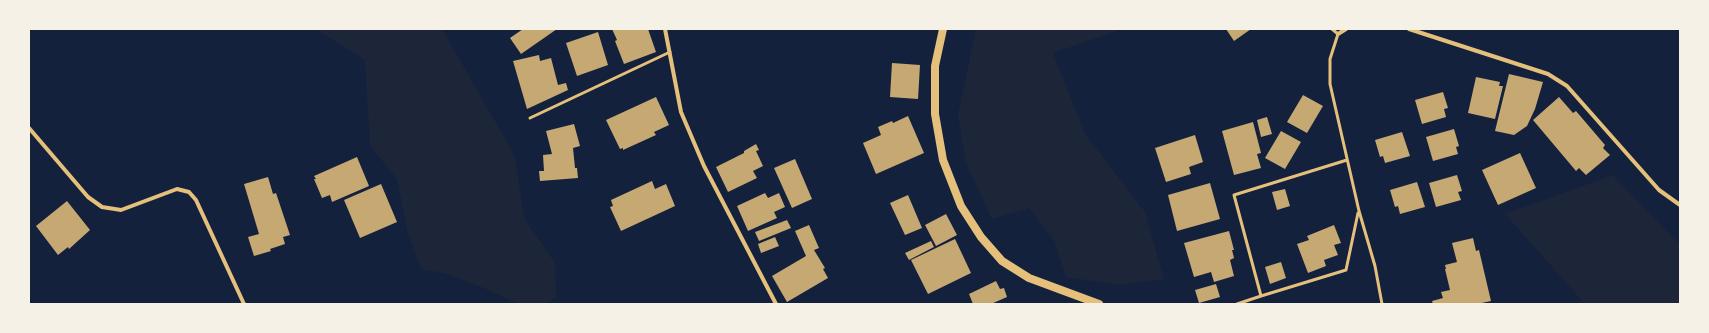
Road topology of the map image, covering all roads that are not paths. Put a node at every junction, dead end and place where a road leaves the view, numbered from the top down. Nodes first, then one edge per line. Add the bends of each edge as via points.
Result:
1 (665, 29) edge
2 (943, 29) edge
3 (1332, 29) edge
4 (1346, 29) edge
5 (1409, 29) edge
6 (1338, 34) junction
7 (670, 52) junction
8 (530, 118) dead end
9 (29, 128) edge
10 (1346, 160) junction
11 (1680, 205) edge
12 (1359, 211) junction
13 (1261, 296) junction
14 (244, 304) edge
15 (776, 304) edge
16 (1099, 304) edge
17 (1237, 304) edge
18 (1382, 304) edge

1 - 7 street
2 - 16 main road via 935,66 935,114 943,160 961,206 981,237 1002,261 1029,278
3 - 6 lane
4 - 6 street
5 - 11 street via 1548,74 1567,86 1659,190
6 - 10 lane via 1330,59 1330,84
7 - 8 lane
7 - 15 street via 681,112 704,166
9 - 14 street via 88,197 102,207 121,210 177,189 189,192 196,200
10 - 12 lane
10 - 13 lane via 1234,195
12 - 13 lane via 1346,270
12 - 18 lane via 1375,266
13 - 17 lane

